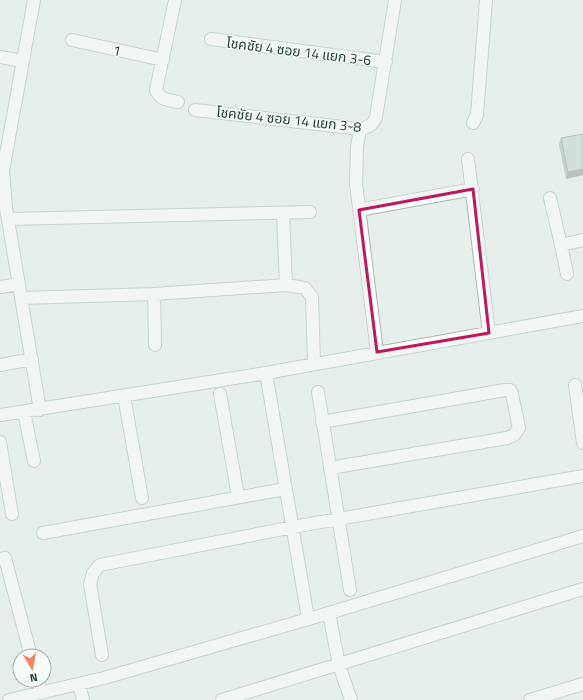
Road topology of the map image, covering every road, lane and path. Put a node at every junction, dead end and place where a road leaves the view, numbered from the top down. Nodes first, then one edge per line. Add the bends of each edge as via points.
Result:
1 (34, 0) edge
2 (175, 0) edge
3 (395, 0) edge
4 (486, 0) edge
5 (211, 39) dead end
6 (72, 40) dead end
7 (0, 57) edge
8 (163, 60) junction
9 (23, 61) junction
10 (386, 62) junction
11 (178, 102) dead end
12 (195, 110) dead end
13 (473, 123) dead end
14 (360, 129) junction
15 (4, 137) edge
16 (468, 159) dead end
17 (473, 189) junction
18 (550, 198) dead end
19 (359, 210) junction
20 (5, 212) edge
21 (310, 212) dead end
22 (283, 213) junction
23 (583, 240) edge
24 (561, 245) junction
25 (567, 274) dead end
26 (19, 284) junction
27 (286, 285) junction
28 (0, 287) edge
29 (154, 294) junction
30 (22, 298) junction
31 (583, 316) edge
32 (489, 333) junction
33 (155, 345) dead end
34 (377, 352) junction
35 (32, 359) junction
36 (314, 363) junction
37 (0, 365) edge
38 (266, 373) junction
39 (575, 385) dead end
40 (318, 392) dead end
41 (220, 394) dead end
42 (124, 396) junction
43 (40, 410) junction
44 (24, 412) junction
45 (0, 415) edge
46 (322, 422) junction
47 (0, 442) edge
48 (583, 443) edge
49 (34, 460) dead end
50 (330, 468) junction
51 (583, 476) edge
52 (285, 489) junction
53 (238, 496) junction
54 (142, 498) dead end
55 (12, 514) dead end
56 (338, 519) junction
57 (293, 527) junction
58 (43, 533) dead end
59 (583, 536) edge
60 (0, 559) edge
61 (583, 589) edge
62 (350, 590) dead end
63 (329, 612) junction
64 (308, 618) junction
65 (29, 648) edge
66 (102, 656) dead end
67 (339, 665) junction
68 (79, 684) junction
69 (583, 684) edge
70 (40, 688) edge
71 (41, 693) junction
72 (9, 700) edge
73 (83, 700) edge
74 (222, 700) edge
75 (351, 700) edge
76 (530, 700) edge

1 - 9 street
2 - 8 street
3 - 10 street
4 - 13 street via 477,115
5 - 10 street, โชคชัย 4 ซอย 14 แยก 3-6
6 - 8 street, 1
7 - 9 street
8 - 11 street via 156,90 158,96
9 - 15 street
10 - 14 street, โชคชัย 4 ซอย 14 แยก 3-8 via 374,123
12 - 14 street, โชคชัย 4 ซอย 14 แยก 3-8
14 - 19 street via 356,165
15 - 20 street
16 - 17 street
17 - 19 street
17 - 32 street
18 - 24 street
19 - 34 street
20 - 22 street
20 - 26 street
21 - 22 street
22 - 27 street
23 - 24 street
24 - 25 street
26 - 28 street
26 - 30 street
27 - 29 street
27 - 36 street via 305,288 312,297
29 - 30 street
29 - 33 street
30 - 35 street
31 - 32 street
32 - 34 street
34 - 36 street
35 - 37 street
35 - 43 street
36 - 38 street
38 - 42 street
38 - 52 street
39 - 48 street
40 - 46 street
41 - 53 street
42 - 43 street
42 - 54 street
43 - 44 street
44 - 45 street
44 - 49 street
46 - 50 street
46 - 50 street via 510,390 519,428 514,435 507,438
47 - 55 street
50 - 56 street
51 - 56 street
52 - 53 street
52 - 57 street
53 - 58 street
56 - 57 street
56 - 62 street
57 - 64 street
57 - 66 street via 100,565 93,573 90,584
59 - 63 street
60 - 65 street via 5,558
61 - 67 street
63 - 64 street
63 - 67 street
64 - 68 street
67 - 74 street
67 - 75 street
68 - 71 street
68 - 73 street
69 - 76 street
70 - 71 street
71 - 72 street

